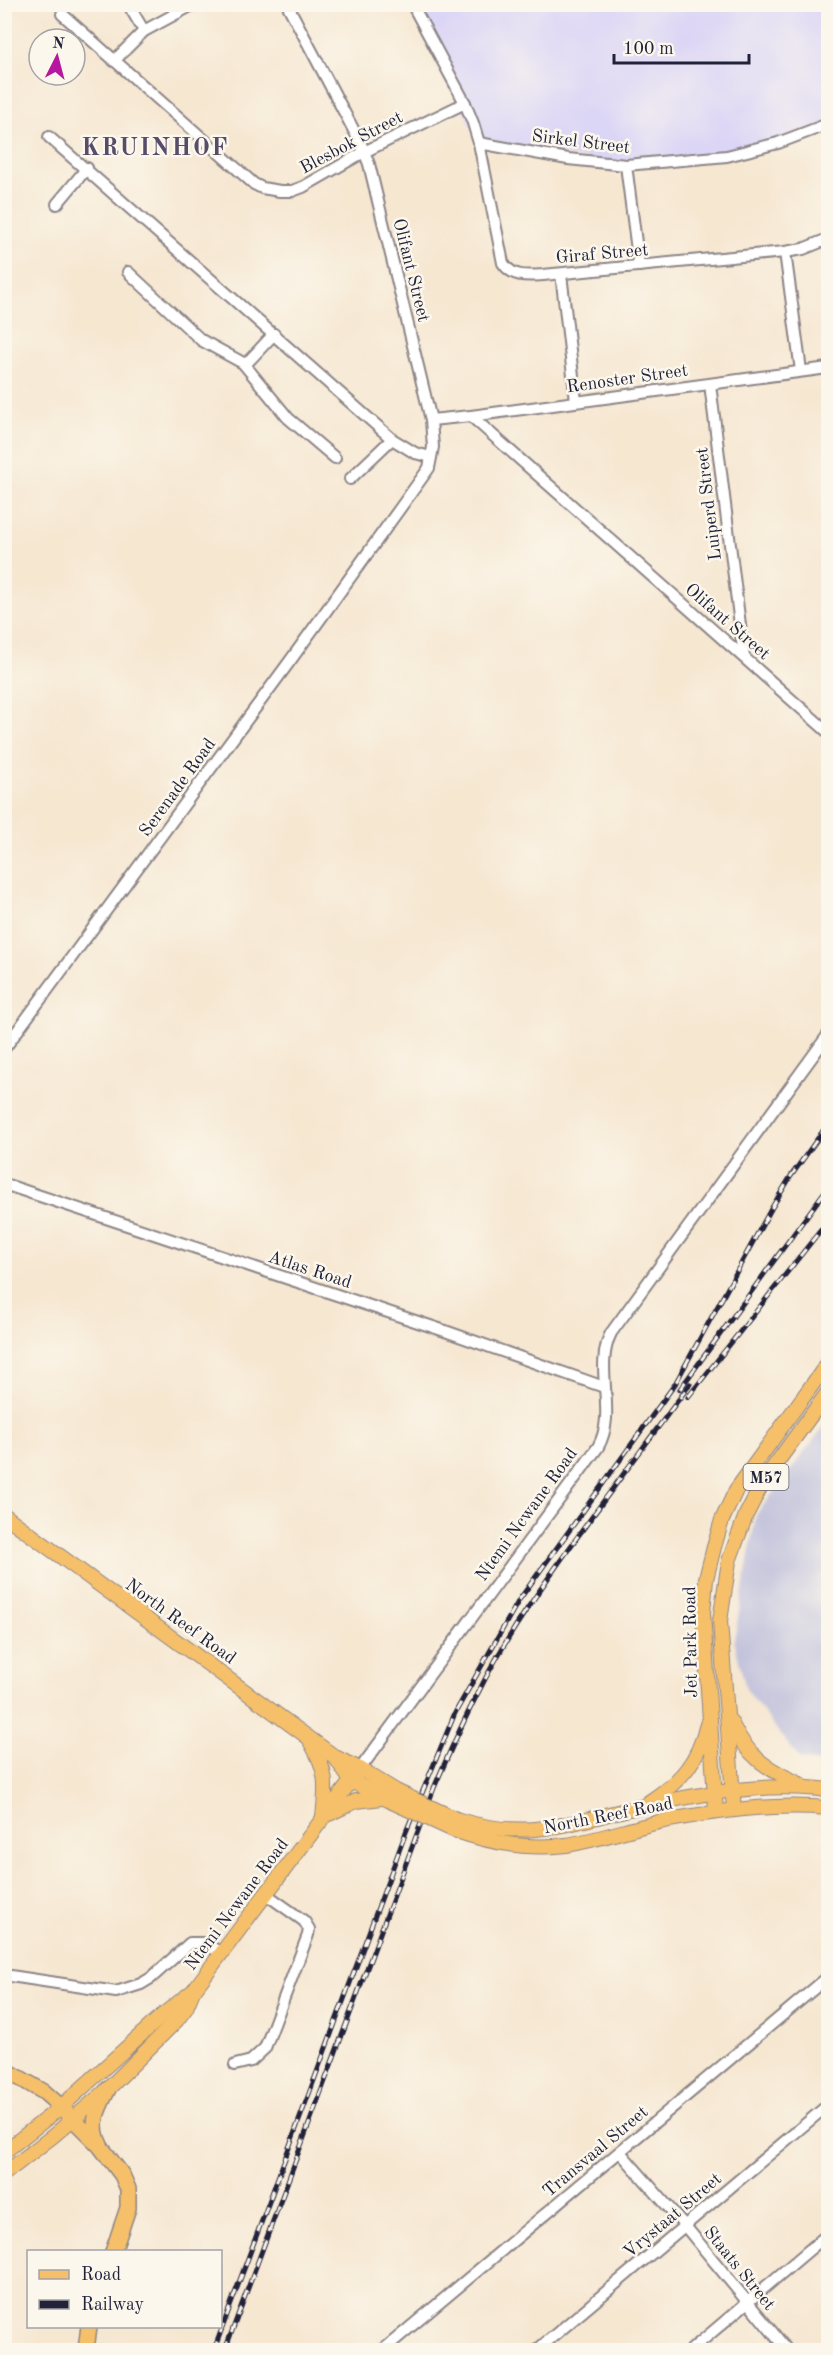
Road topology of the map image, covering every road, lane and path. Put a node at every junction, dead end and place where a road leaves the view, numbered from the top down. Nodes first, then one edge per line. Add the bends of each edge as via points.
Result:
1 (128, 4) edge
2 (194, 4) edge
3 (287, 4) edge
4 (412, 4) edge
5 (62, 14) dead end
6 (144, 31) junction
7 (114, 61) junction
8 (465, 103) junction
9 (828, 124) edge
10 (49, 137) dead end
11 (479, 143) junction
12 (364, 152) junction
13 (626, 165) junction
14 (87, 168) junction
15 (57, 204) dead end
16 (828, 239) edge
17 (785, 252) junction
18 (639, 266) junction
19 (128, 272) dead end
20 (561, 274) junction
21 (274, 334) junction
22 (245, 365) junction
23 (828, 368) edge
24 (801, 371) junction
25 (710, 384) junction
26 (576, 401) junction
27 (471, 416) junction
28 (431, 420) junction
29 (392, 439) junction
30 (432, 457) junction
31 (335, 458) dead end
32 (350, 478) dead end
33 (374, 544) joint
34 (744, 657) junction
35 (828, 732) edge
36 (828, 1035) edge
37 (4, 1049) edge
38 (4, 1184) edge
39 (828, 1362) edge
40 (604, 1387) junction
41 (828, 1392) edge
42 (4, 1515) edge
43 (710, 1714) junction
44 (727, 1714) junction
45 (307, 1735) junction
46 (335, 1757) junction
47 (360, 1769) junction
48 (351, 1781) junction
49 (806, 1787) junction
50 (733, 1790) junction
51 (828, 1790) edge
52 (716, 1792) junction
53 (391, 1797) junction
54 (642, 1806) junction
55 (828, 1808) edge
56 (734, 1810) junction
57 (716, 1812) junction
58 (322, 1818) junction
59 (455, 1825) junction
60 (266, 1894) junction
61 (222, 1953) junction
62 (4, 1975) edge
63 (828, 1977) edge
64 (193, 1991) junction
65 (236, 2065) dead end
66 (4, 2069) edge
67 (108, 2089) junction
68 (828, 2105) edge
69 (61, 2107) junction
70 (72, 2120) junction
71 (100, 2146) junction
72 (4, 2152) edge
73 (620, 2152) junction
74 (4, 2174) edge
75 (685, 2226) junction
76 (828, 2234) edge
77 (115, 2250) edge
78 (748, 2302) junction
79 (88, 2328) edge
80 (86, 2350) edge
81 (383, 2350) edge
82 (537, 2350) edge
83 (692, 2350) edge
84 (787, 2350) edge

1 - 6 street
2 - 6 street
3 - 12 street, Olifant Street
4 - 8 street
5 - 7 street, Blesbok Street
6 - 7 street
7 - 12 street, Blesbok Street via 262,188 297,189
8 - 11 street
8 - 12 street, Blesbok Street
9 - 13 street, Sirkel Street via 778,143 727,156
10 - 14 street
11 - 13 street, Sirkel Street
11 - 20 street, Giraf Street via 503,263 510,272 521,276
12 - 28 street, Olifant Street
13 - 18 street
14 - 15 street
14 - 21 street
16 - 17 street, Giraf Street
17 - 18 street, Giraf Street
17 - 24 street
18 - 20 street, Giraf Street
19 - 22 street via 201,340
20 - 26 street
21 - 22 street
21 - 29 street
22 - 31 street via 288,418
23 - 24 street, Renoster Street
24 - 25 street, Renoster Street
25 - 26 street, Renoster Street
25 - 34 street, Luiperd Street
26 - 27 street, Renoster Street
27 - 28 street, Renoster Street
27 - 34 street, Olifant Street
28 - 30 street, Olifant Street
29 - 30 street
29 - 32 street
30 - 33 street, Olifant Street via 423,477
33 - 37 street, Serenade Road
34 - 35 street, Olifant Street
36 - 40 street, Ntemi Ncwane Road via 611,1333 603,1358
38 - 40 street, Atlas Road
39 - 43 main road, Jet Park Road / M57 via 748,1472 722,1520 704,1596
40 - 47 street, Ntemi Ncwane Road via 605,1423 598,1447
41 - 44 main road, Jet Park Road / M57 via 764,1480 729,1561 720,1621
42 - 45 main road, North Reef Road
43 - 52 main road, Jet Park Road / M57
43 - 54 main road via 698,1752 687,1771
44 - 49 main road via 743,1744 758,1761
44 - 50 main road, Jet Park Road / M57
45 - 46 main road, North Reef Road
45 - 58 main road via 325,1773
46 - 47 main road, North Reef Road
46 - 48 main road, North Reef Road
47 - 48 main road, Ntemi Ncwane Road
47 - 53 main road, North Reef Road
48 - 53 main road, North Reef Road
48 - 58 main road, Ntemi Ncwane Road
49 - 50 main road
49 - 51 main road
50 - 52 main road, North Reef Road
50 - 56 main road, Jet Park Road / M57
52 - 54 main road, North Reef Road
52 - 57 main road, Jet Park Road / M57
53 - 58 main road via 356,1801
53 - 59 main road, North Reef Road, bridge
54 - 59 main road, North Reef Road via 521,1831
55 - 56 main road via 777,1806
56 - 57 main road, North Reef Road
57 - 59 main road, North Reef Road via 537,1848 492,1842
58 - 60 main road, Ntemi Ncwane Road
60 - 61 main road, Ntemi Ncwane Road
60 - 65 street via 304,1921 308,1935 265,2048 251,2061
61 - 62 street via 203,1943 190,1943 151,1978 116,1992
61 - 64 main road, Ntemi Ncwane Road
63 - 73 street, Transvaal Street
64 - 67 main road, Ntemi Ncwane Road via 177,2020
64 - 69 main road, Ntemi Ncwane Road
66 - 69 highway via 44,2092
67 - 70 main road, Ntemi Ncwane Road
67 - 71 highway via 94,2119
68 - 75 street, Vrystaat Street
69 - 70 highway
69 - 72 main road, Ntemi Ncwane Road
70 - 71 highway
70 - 74 main road, Ntemi Ncwane Road
71 - 77 highway via 114,2162 128,2189 126,2218
73 - 75 street, Staats Street
73 - 81 street, Transvaal Street
75 - 78 street, Staats Street
75 - 82 street, Vrystaat Street
76 - 78 street
78 - 83 street
78 - 84 street, Staats Street
79 - 80 highway

